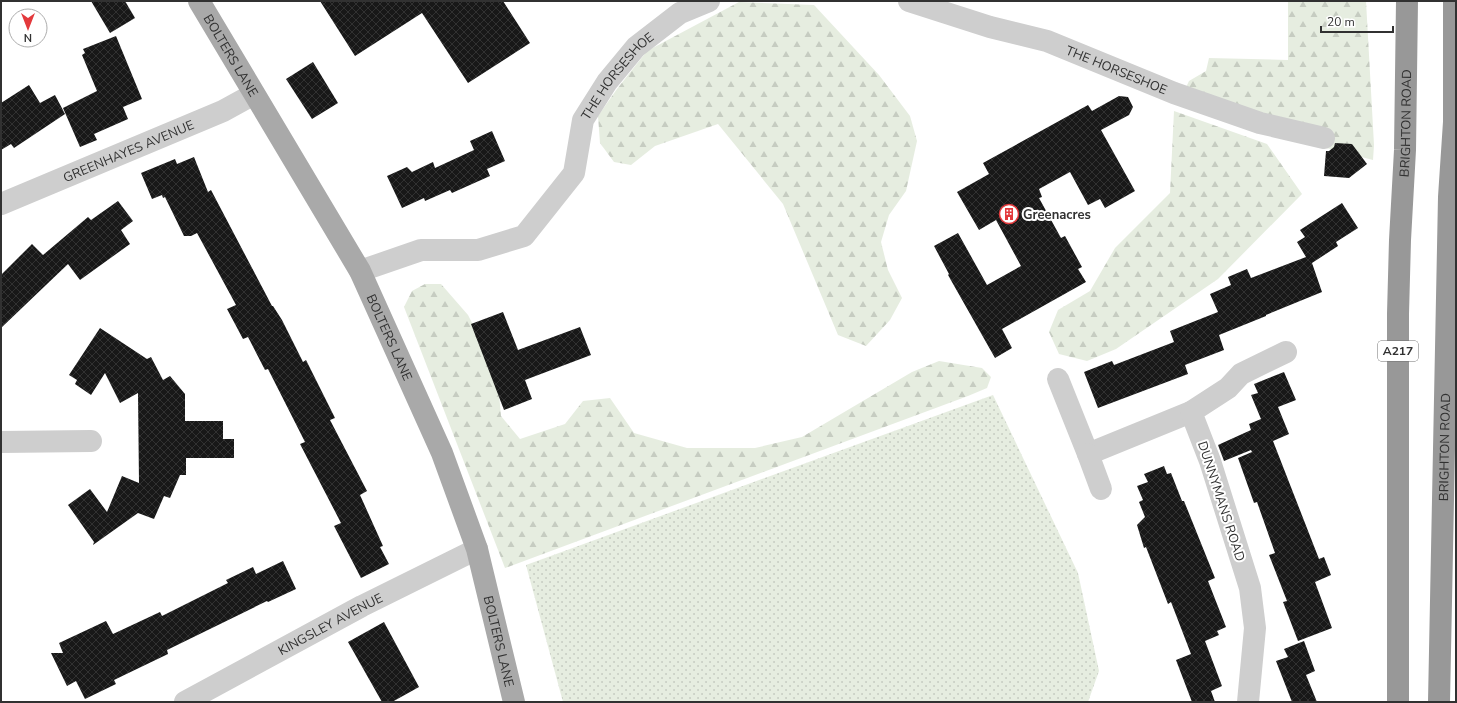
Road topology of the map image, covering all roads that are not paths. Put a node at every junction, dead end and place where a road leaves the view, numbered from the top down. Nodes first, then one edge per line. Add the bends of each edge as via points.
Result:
1 (199, 1) edge
2 (709, 1) edge
3 (909, 1) edge
4 (1407, 1) edge
5 (1454, 1) edge
6 (254, 94) junction
7 (1324, 138) dead end
8 (1, 204) edge
9 (360, 271) junction
10 (1286, 352) dead end
11 (1058, 379) dead end
12 (1191, 412) junction
13 (91, 441) dead end
14 (1, 442) edge
15 (1088, 454) junction
16 (1101, 489) dead end
17 (477, 549) junction
18 (185, 702) edge
19 (514, 702) edge
20 (1248, 702) edge
21 (1398, 702) edge
22 (1439, 702) edge

1 - 6 main road, BOLTERS LANE
2 - 9 street, THE HORSESHOE via 680,13 636,47 606,82 583,120 574,172 524,236 478,250 421,250
3 - 7 street, THE HORSESHOE via 990,27 1047,41 1174,93 1260,123
4 - 21 highway, BRIGHTON ROAD / A217 via 1405,150 1398,314
5 - 22 highway, BRIGHTON ROAD via 1454,122 1448,197
6 - 8 street, GREENHAYES AVENUE via 223,111
6 - 9 main road, BOLTERS LANE
9 - 17 main road, BOLTERS LANE via 442,453
10 - 12 street via 1241,374 1228,388
11 - 15 street
12 - 15 street
12 - 20 street, DUNNYMANS ROAD via 1210,461 1250,588 1255,628
13 - 14 street
15 - 16 street
17 - 18 street, KINGSLEY AVENUE via 362,606
17 - 19 main road, BOLTERS LANE

